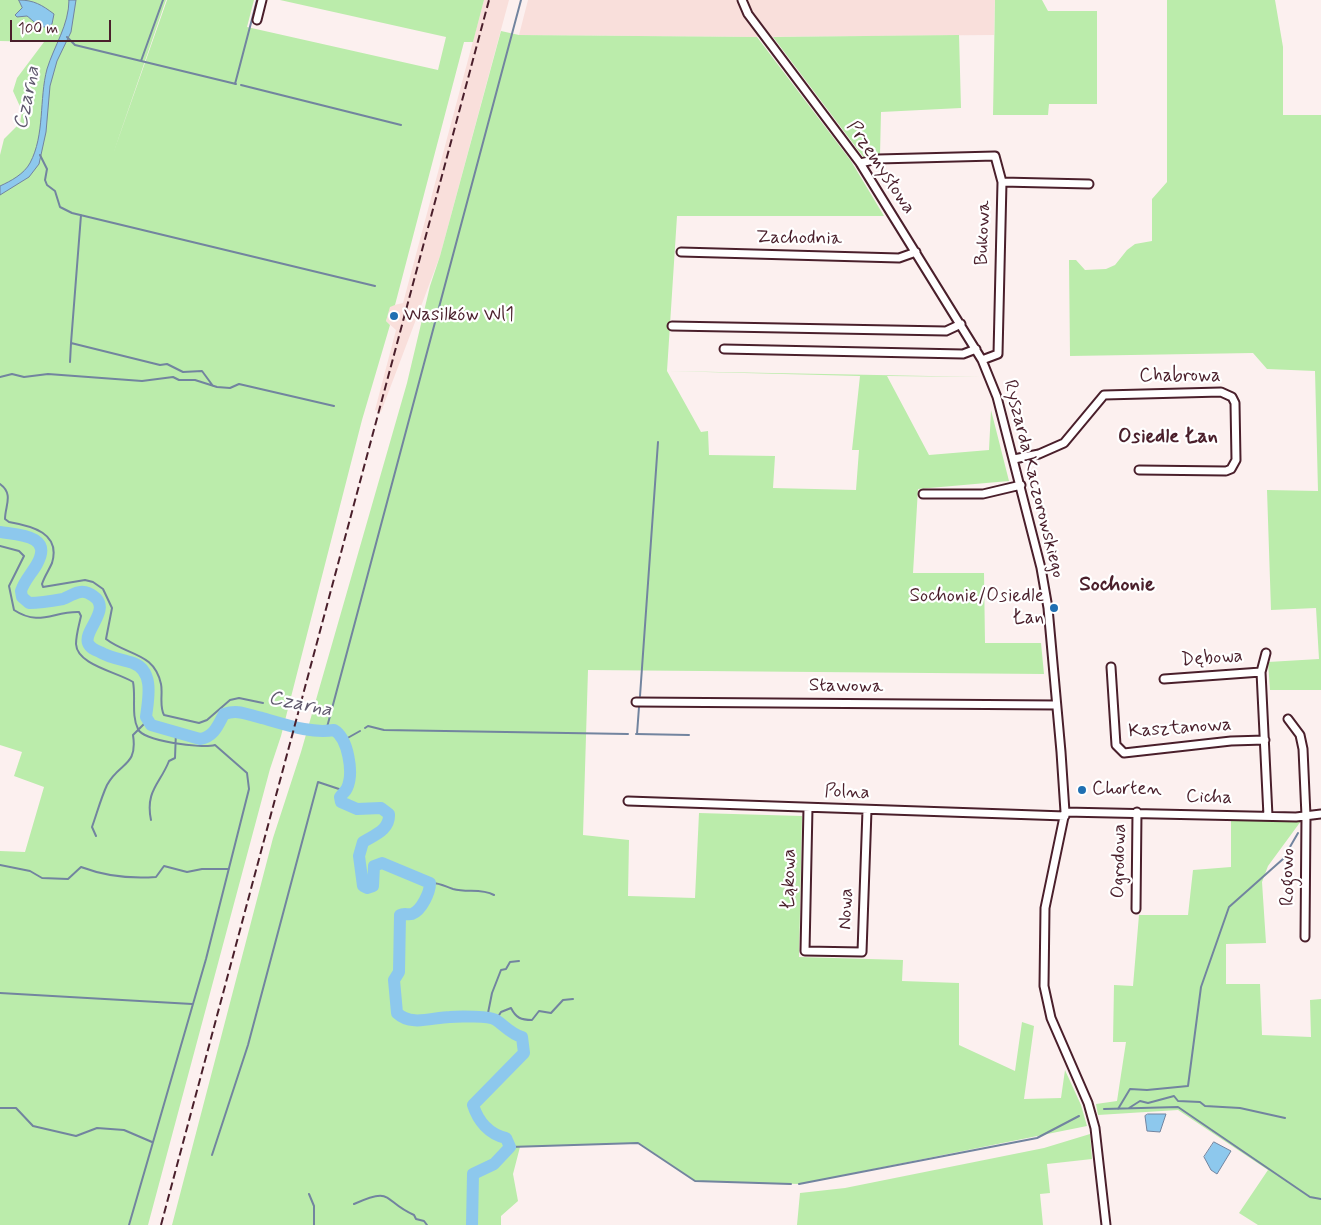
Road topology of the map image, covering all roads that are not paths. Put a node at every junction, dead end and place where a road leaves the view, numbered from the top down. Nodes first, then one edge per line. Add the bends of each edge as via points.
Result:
1 (262, 0) edge
2 (742, 0) edge
3 (257, 20) dead end
4 (860, 163) junction
5 (1002, 182) junction
6 (1089, 184) dead end
7 (681, 252) dead end
8 (916, 252) junction
9 (961, 324) junction
10 (672, 326) dead end
11 (724, 349) dead end
12 (976, 349) junction
13 (982, 360) junction
14 (1014, 459) junction
15 (1139, 470) dead end
16 (1021, 485) junction
17 (923, 494) dead end
18 (1266, 653) dead end
19 (1111, 667) dead end
20 (1261, 672) junction
21 (1164, 679) dead end
22 (636, 702) dead end
23 (1056, 705) junction
24 (1288, 719) dead end
25 (1265, 740) junction
26 (628, 801) dead end
27 (808, 808) junction
28 (867, 810) junction
29 (1137, 812) junction
30 (1065, 814) junction
31 (1321, 814) edge
32 (1268, 816) junction
33 (1306, 816) junction
34 (1136, 909) dead end
35 (1305, 937) dead end
36 (805, 951) joint
37 (1106, 1225) edge

1 - 3 street
2 - 4 street, Przemysłowa via 748,14
4 - 5 street via 878,159 995,156
4 - 8 street, Przemysłowa
5 - 6 street, Bukowa
5 - 13 street, Bukowa via 998,354
7 - 8 street, Zachodnia via 899,258
8 - 9 street, Przemysłowa
9 - 10 street via 946,331
9 - 12 street, Przemysłowa
11 - 12 street via 963,354
12 - 13 street, Przemysłowa
13 - 14 street, Ryszarda Kaczorowskiego via 997,397
14 - 15 street, Chabrowa via 1038,454 1064,442 1104,395 1221,392 1232,397 1235,403 1236,460 1231,469
14 - 16 street, Ryszarda Kaczorowskiego
16 - 17 street via 983,494
16 - 23 street, Ryszarda Kaczorowskiego via 1048,608
18 - 20 street
19 - 25 street, Kasztanowa via 1116,745 1124,753
20 - 21 street, Dębowa
20 - 25 street
22 - 23 street, Stawowa
23 - 30 street, Ryszarda Kaczorowskiego
24 - 33 street, Rogowo via 1300,735 1303,749
25 - 32 street
26 - 27 street, Polna
27 - 28 street, Polna
27 - 36 street, Łąkowa
28 - 30 street, Polna
28 - 36 street, Nowa via 862,952
29 - 30 street, Cicha
29 - 32 street, Cicha
29 - 34 street, Ogrodowa
30 - 37 street, Ryszarda Kaczorowskiego via 1045,908 1044,986 1051,1018 1093,1120
31 - 33 street, Cicha
32 - 33 street, Cicha
33 - 35 street, Rogowo

